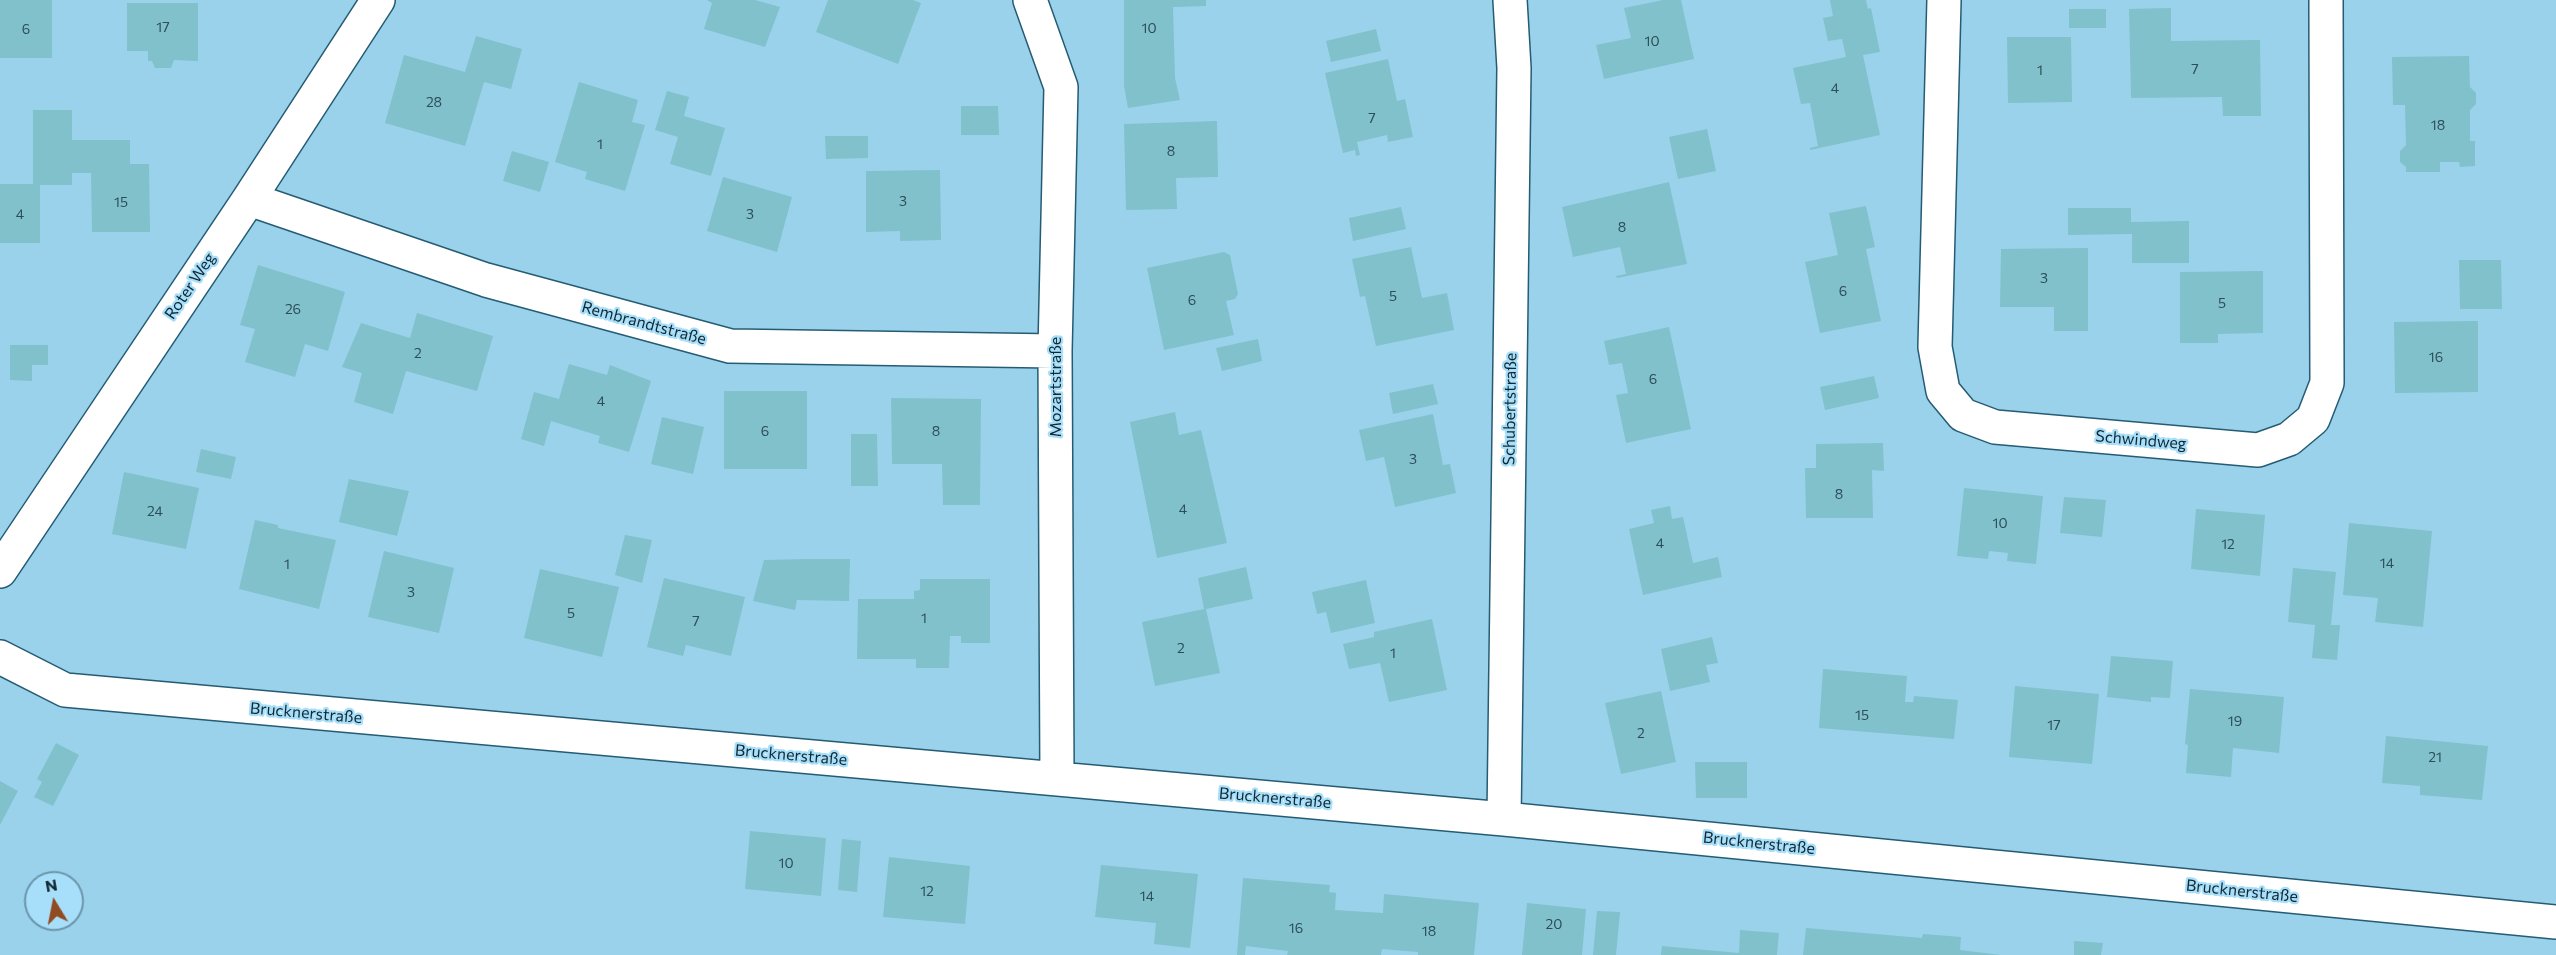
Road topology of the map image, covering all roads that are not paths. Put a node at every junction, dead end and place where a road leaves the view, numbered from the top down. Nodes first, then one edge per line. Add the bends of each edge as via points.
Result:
1 (378, 0) edge
2 (1030, 0) edge
3 (1510, 0) edge
4 (1944, 0) edge
5 (2326, 0) edge
6 (249, 199) junction
7 (1055, 351) junction
8 (0, 571) edge
9 (0, 657) edge
10 (1057, 779) junction
11 (1504, 819) junction
12 (2556, 922) edge

1 - 6 street, Roter Weg
2 - 7 street, Mozartstraße via 1060,87
3 - 11 street, Schubertstraße via 1514,68
4 - 5 street, Schwindweg via 1935,347 1943,391 1963,415 1995,427 2258,450 2289,439 2313,419 2327,383
6 - 7 street, Rembrandtstraße via 486,280 730,346
6 - 8 street, Roter Weg
7 - 10 street, Mozartstraße
9 - 10 street, Brucknerstraße via 65,690
10 - 11 street, Brucknerstraße
11 - 12 street, Brucknerstraße

